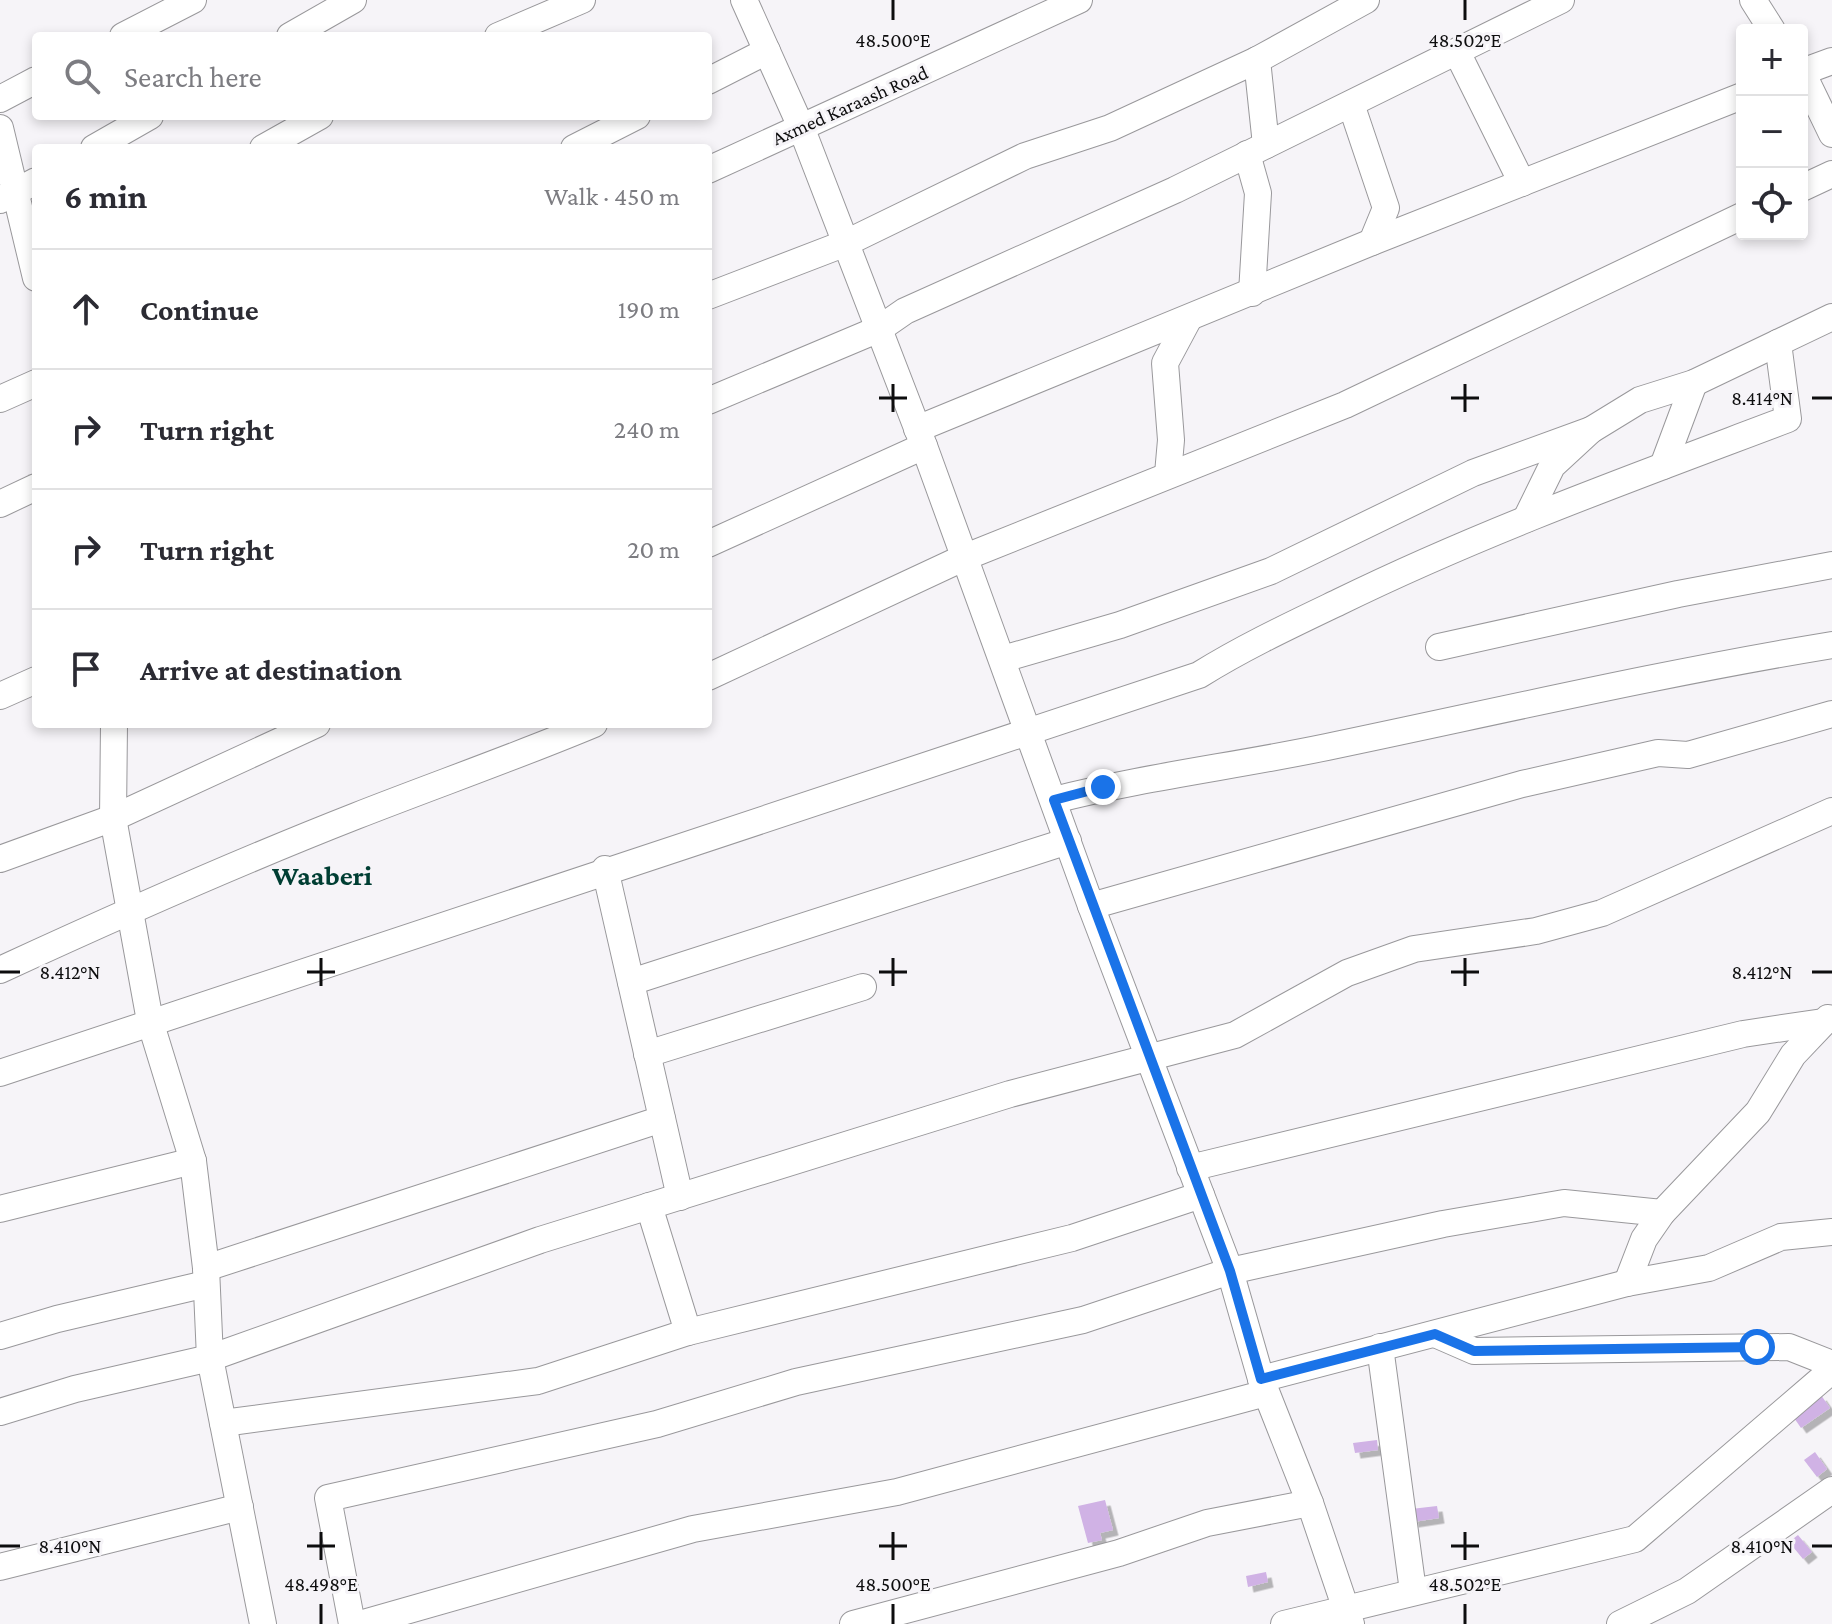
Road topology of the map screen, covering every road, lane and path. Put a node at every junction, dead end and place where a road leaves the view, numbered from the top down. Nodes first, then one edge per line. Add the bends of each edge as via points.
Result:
1 (193, 0) edge
2 (353, 0) edge
3 (582, 0) edge
4 (744, 0) edge
5 (1079, 0) edge
6 (1366, 0) edge
7 (1561, 0) edge
8 (1753, 0) edge
9 (1768, 24) edge
10 (131, 32) edge
11 (297, 32) edge
12 (507, 32) edge
13 (767, 51) junction
14 (1457, 52) junction
15 (1257, 60) junction
16 (1832, 61) edge
17 (712, 79) edge
18 (32, 82) edge
19 (1736, 98) edge
20 (0, 99) edge
21 (1351, 104) junction
22 (143, 120) edge
23 (313, 120) edge
24 (629, 120) edge
25 (801, 127) junction
26 (0, 128) edge
27 (1832, 134) edge
28 (101, 144) edge
29 (270, 144) edge
30 (582, 144) edge
31 (1257, 150) junction
32 (712, 168) edge
33 (1832, 174) edge
34 (1522, 183) junction
35 (1808, 185) edge
36 (17, 191) edge
37 (1736, 219) edge
38 (1372, 242) junction
39 (846, 243) junction
40 (32, 259) edge
41 (1252, 293) junction
42 (712, 294) edge
43 (1832, 317) edge
44 (1188, 320) junction
45 (879, 329) junction
46 (1778, 343) junction
47 (1694, 383) junction
48 (32, 385) edge
49 (0, 399) edge
50 (712, 399) edge
51 (1591, 430) junction
52 (921, 438) junction
53 (1663, 466) junction
54 (1168, 474) junction
55 (32, 489) edge
56 (0, 504) edge
57 (1526, 519) junction
58 (712, 542) edge
59 (963, 558) junction
60 (1832, 565) edge
61 (1832, 645) edge
62 (1439, 647) dead end
63 (1003, 659) junction
64 (712, 675) edge
65 (32, 682) edge
66 (0, 696) edge
67 (1832, 714) edge
68 (114, 728) edge
69 (308, 728) edge
70 (584, 728) edge
71 (1028, 733) junction
72 (1054, 800) junction
73 (1832, 811) edge
74 (113, 818) junction
75 (1068, 841) junction
76 (0, 859) edge
77 (605, 869) junction
78 (1091, 906) junction
79 (130, 910) junction
80 (0, 970) edge
81 (631, 982) junction
82 (863, 987) dead end
83 (1827, 1019) edge
84 (150, 1021) junction
85 (647, 1054) junction
86 (1147, 1056) junction
87 (0, 1073) edge
88 (662, 1119) junction
89 (193, 1161) junction
90 (1190, 1168) junction
91 (1201, 1195) junction
92 (680, 1197) junction
93 (649, 1206) junction
94 (0, 1209) edge
95 (1662, 1213) junction
96 (1832, 1232) edge
97 (1230, 1271) junction
98 (206, 1276) junction
99 (1627, 1283) junction
100 (688, 1332) junction
101 (1435, 1334) junction
102 (0, 1336) edge
103 (1380, 1347) junction
104 (210, 1358) junction
105 (1832, 1364) edge
106 (1832, 1370) edge
107 (1263, 1386) junction
108 (0, 1412) edge
109 (223, 1423) junction
110 (1832, 1490) edge
111 (1310, 1503) junction
112 (240, 1507) junction
113 (0, 1567) edge
114 (1413, 1591) junction
115 (1348, 1617) edge
116 (263, 1624) edge
117 (352, 1624) edge
118 (360, 1624) edge
119 (853, 1624) edge
120 (1284, 1624) edge
121 (1620, 1624) edge

1 - 10 street
2 - 11 street
3 - 12 street
4 - 13 street
5 - 25 street, Axmed Karaash Road
6 - 15 street
7 - 14 street
8 - 9 street
13 - 17 street
13 - 25 street
14 - 21 street
14 - 34 street
15 - 31 street
15 - 39 street via 1110,128 1025,156
16 - 27 street via 1802,72
18 - 20 street
19 - 34 street
21 - 31 street
21 - 38 street via 1386,208
22 - 28 street
23 - 29 street
24 - 30 street
25 - 32 street, Axmed Karaash Road
25 - 39 street
26 - 36 street
31 - 41 street
31 - 45 street via 905,311
33 - 35 street
34 - 38 street
36 - 40 street
37 - 54 street via 1345,405
38 - 41 street
39 - 42 street
39 - 45 street
41 - 44 street
43 - 46 street
44 - 52 street
44 - 54 street via 1165,363
45 - 50 street
45 - 52 street
46 - 47 street
46 - 53 street via 1788,419
47 - 51 street via 1640,400
47 - 53 street
48 - 49 street
51 - 57 street via 1552,466
51 - 63 street via 1473,473 1271,571 1120,625
52 - 58 street
52 - 59 street
53 - 57 street
54 - 59 street
55 - 56 street
57 - 71 street via 1398,573 1199,675
59 - 63 street
59 - 64 street
60 - 62 street
61 - 72 street via 1603,686 1325,748 1128,781
63 - 71 street
65 - 66 street
67 - 78 street via 1688,755 1658,753 1522,784
68 - 74 street
69 - 74 street
70 - 79 street
71 - 72 street
71 - 77 street
72 - 75 street
73 - 86 street via 1602,913 1536,931 1414,949 1347,973 1235,1035
74 - 76 street
74 - 79 street
75 - 78 street
75 - 81 street
77 - 81 street
77 - 84 street
78 - 86 street
79 - 80 street
79 - 84 street
81 - 85 street
82 - 85 street
83 - 90 street via 1728,1037
83 - 95 street via 1793,1055 1758,1112
84 - 87 street
84 - 89 street
85 - 88 street
86 - 90 street
86 - 92 street
88 - 92 street
88 - 98 street
89 - 94 street
89 - 98 street
90 - 91 street
91 - 97 street
91 - 100 street via 1072,1238
92 - 93 street
93 - 100 street
93 - 104 street
95 - 97 street via 1564,1203
95 - 99 street via 1644,1239
96 - 99 street via 1781,1237 1709,1268
97 - 107 street
97 - 117 street via 1083,1320 796,1382 657,1424 328,1498
98 - 102 street
98 - 104 street
99 - 101 street
100 - 109 street via 538,1381
101 - 103 street
101 - 105 street via 1474,1351 1789,1347
103 - 107 street
103 - 114 street
104 - 108 street
104 - 109 street
106 - 114 street via 1635,1539
107 - 111 street
107 - 118 street via 897,1492 693,1529
109 - 112 street
110 - 121 street via 1687,1591
111 - 115 street
111 - 119 street via 1207,1523 1119,1553
112 - 113 street
112 - 116 street
114 - 115 street
115 - 120 street

